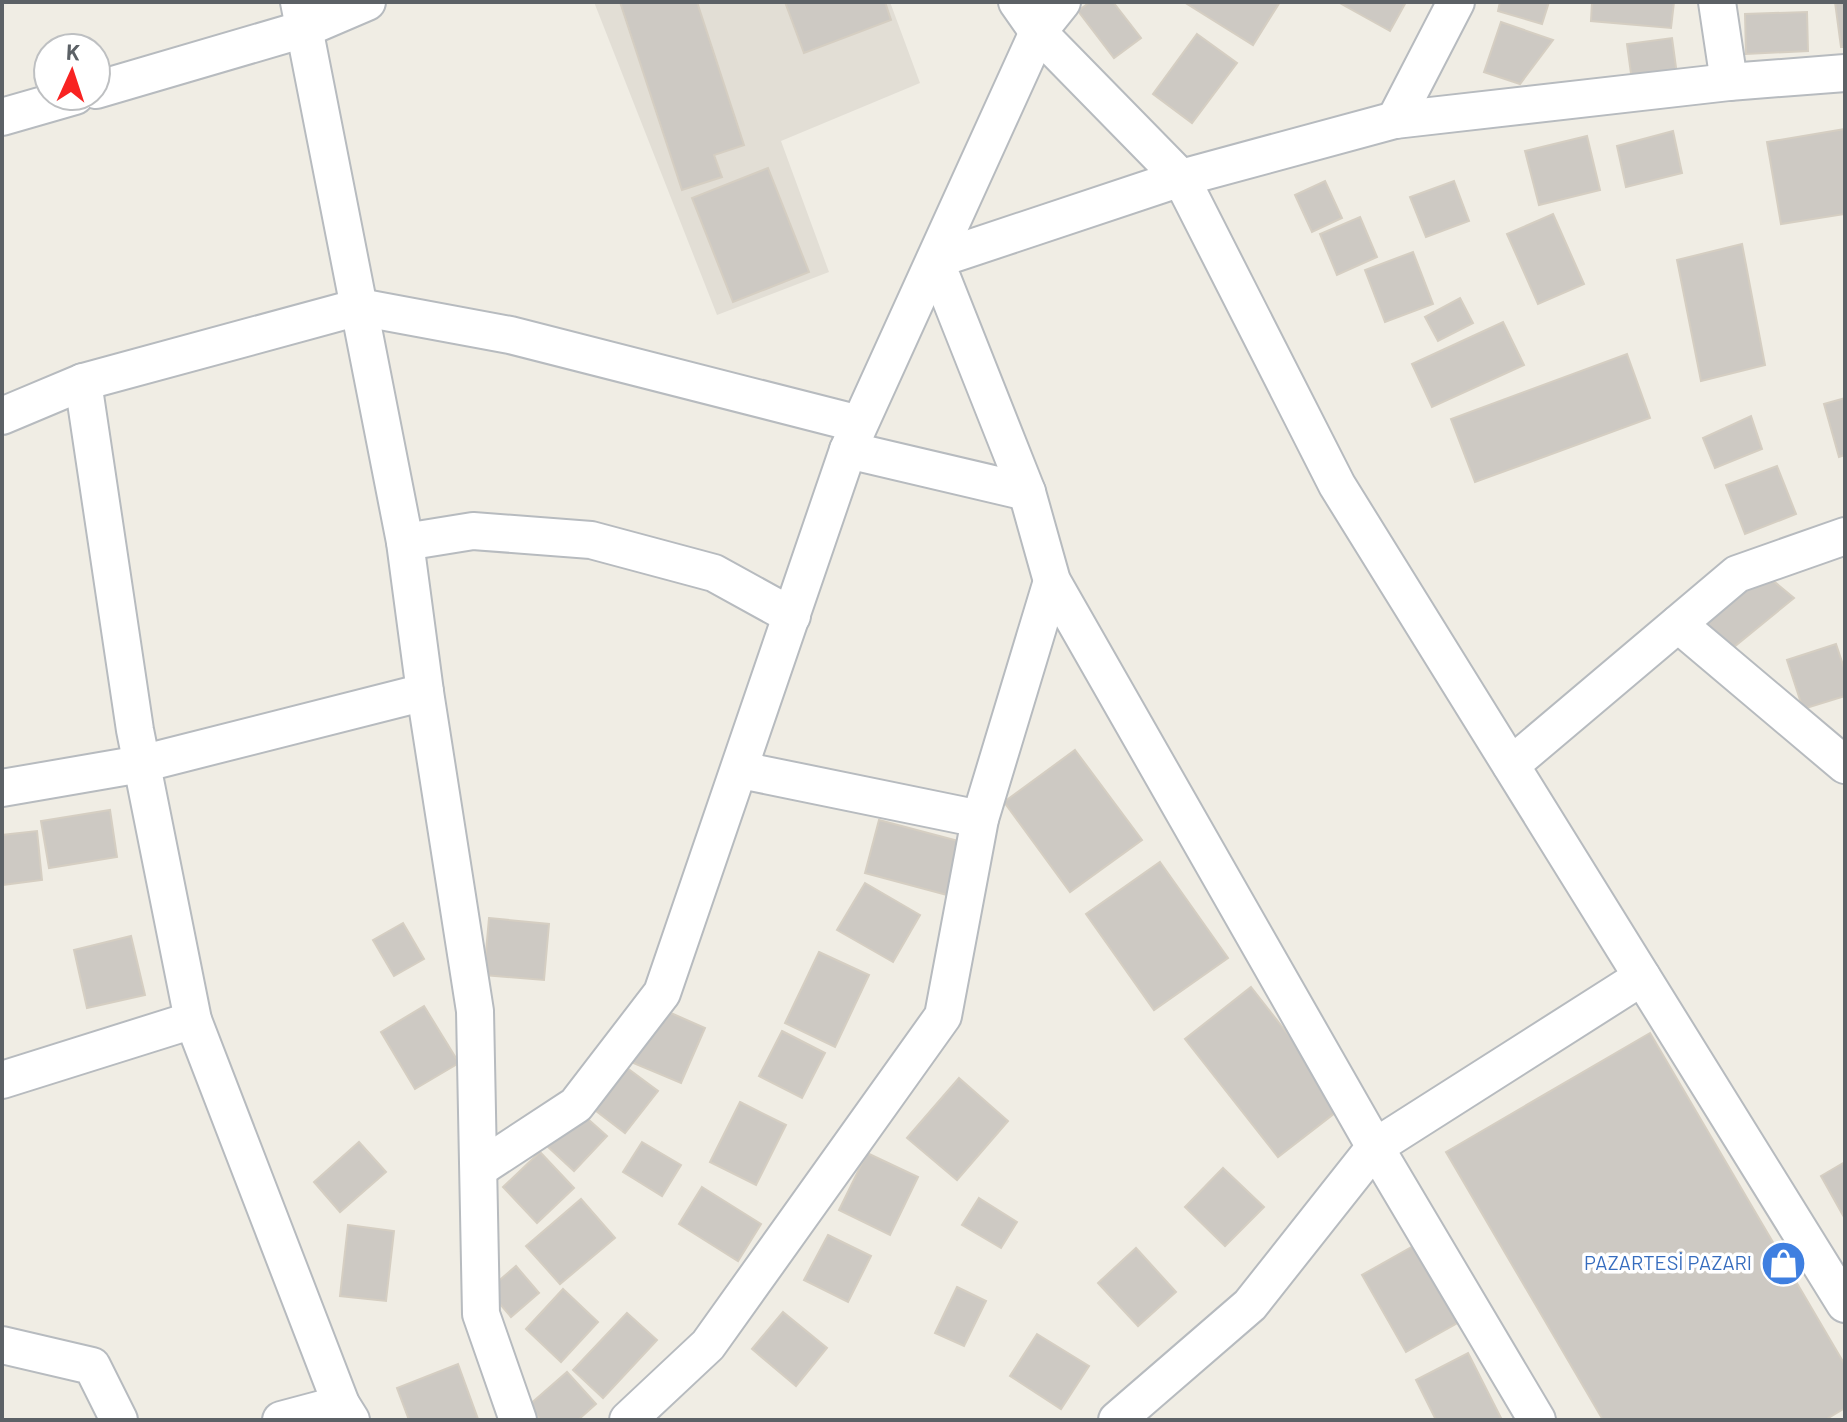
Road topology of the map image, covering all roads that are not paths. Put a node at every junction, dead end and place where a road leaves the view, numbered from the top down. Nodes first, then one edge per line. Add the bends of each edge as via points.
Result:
1 (367, 2) edge
2 (1017, 2) edge
3 (1062, 2) edge
4 (1456, 2) edge
5 (1717, 2) edge
6 (301, 15) edge
7 (1038, 32) junction
8 (1845, 73) edge
9 (1729, 82) junction
10 (112, 84) edge
11 (32, 108) edge
12 (2, 117) edge
13 (1395, 120) junction
14 (1181, 178) junction
15 (935, 260) junction
16 (359, 307) junction
17 (83, 382) junction
18 (2, 416) edge
19 (853, 437) junction
20 (1027, 492) junction
21 (1845, 536) edge
22 (405, 542) junction
23 (1052, 581) junction
24 (792, 616) junction
25 (1678, 624) junction
26 (425, 692) junction
27 (141, 764) junction
28 (1511, 765) junction
29 (1845, 765) edge
30 (741, 770) junction
31 (2, 788) edge
32 (980, 819) junction
33 (1642, 977) junction
34 (193, 1020) junction
35 (2, 1080) edge
36 (1375, 1147) junction
37 (480, 1168) junction
38 (1845, 1304) edge
39 (2, 1345) edge
40 (346, 1412) edge
41 (119, 1420) edge
42 (281, 1420) edge
43 (518, 1420) edge
44 (628, 1420) edge
45 (1117, 1420) edge
46 (1537, 1420) edge

1 - 6 street
2 - 7 street
3 - 7 street
4 - 13 street
5 - 9 street
6 - 10 street
6 - 16 street
7 - 14 street
7 - 15 street
8 - 9 street
9 - 13 street
11 - 12 street
13 - 14 street
14 - 15 street
14 - 28 street via 1337,485
15 - 19 street
15 - 20 street
16 - 17 street
16 - 19 street via 510,335
16 - 22 street
17 - 18 street
17 - 27 street
19 - 20 street
19 - 24 street
20 - 23 street
21 - 25 street via 1737,574
22 - 24 street via 473,531 591,540 714,573
22 - 26 street
23 - 32 street
23 - 36 street
24 - 30 street
25 - 28 street
25 - 29 street
26 - 27 street
26 - 37 street via 475,1011
27 - 31 street
27 - 34 street
28 - 33 street
30 - 32 street
30 - 37 street via 662,993 576,1105
32 - 44 street via 943,1016 708,1345
33 - 36 street
33 - 38 street
34 - 35 street
34 - 40 street
36 - 45 street via 1250,1305
36 - 46 street
37 - 43 street via 481,1314
39 - 41 street via 92,1366
40 - 42 street

